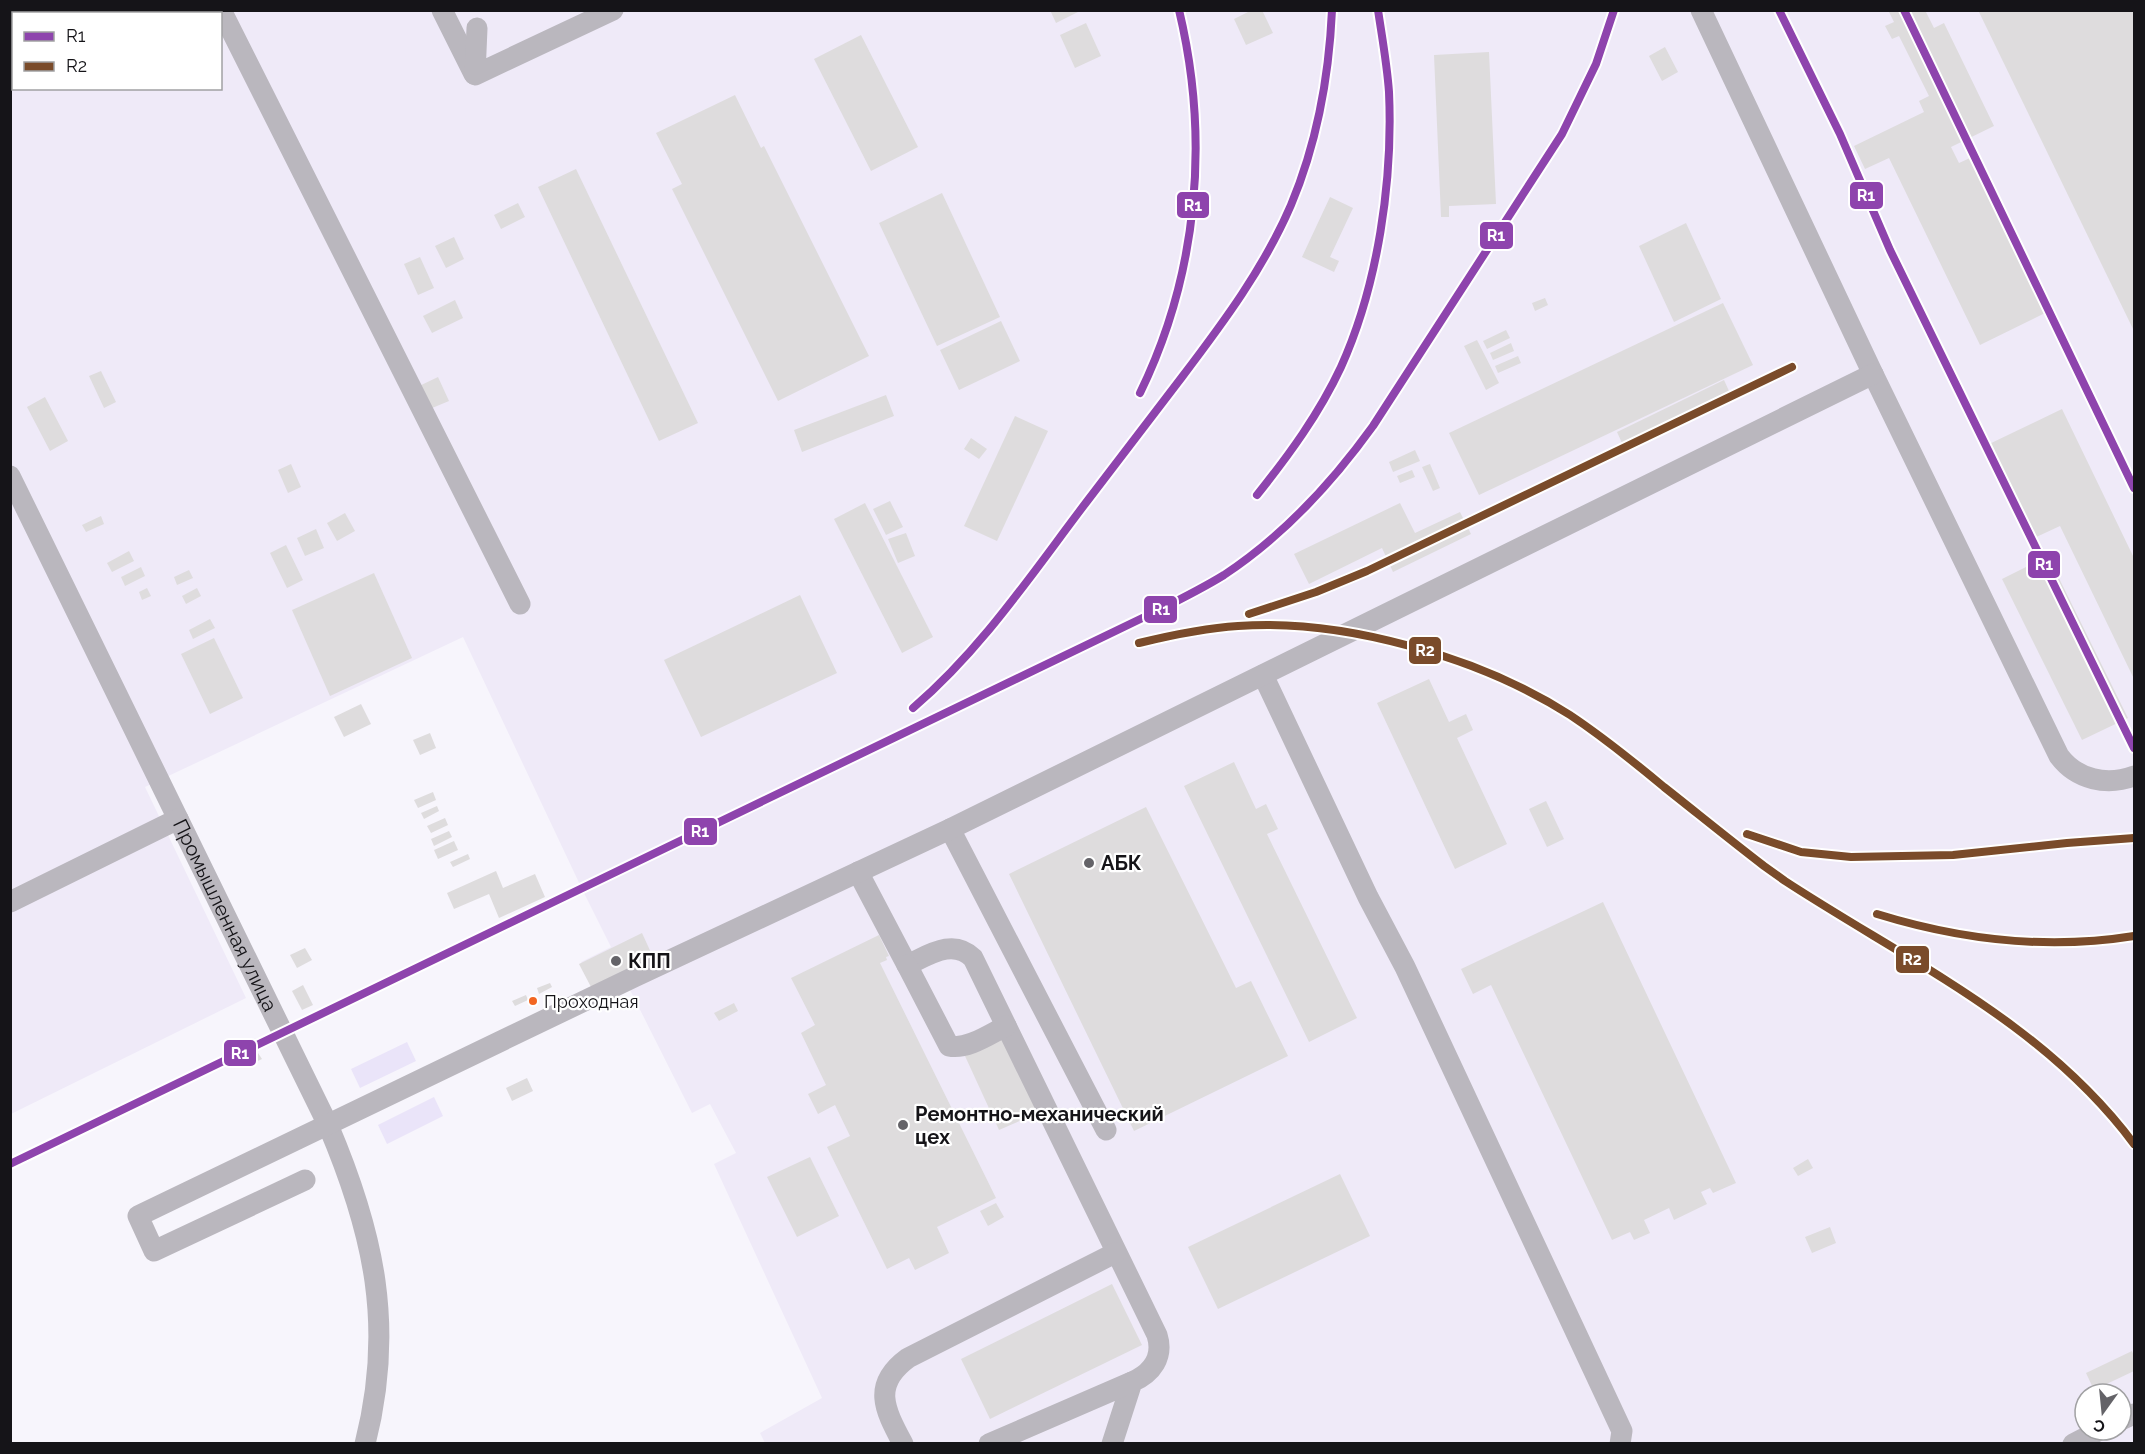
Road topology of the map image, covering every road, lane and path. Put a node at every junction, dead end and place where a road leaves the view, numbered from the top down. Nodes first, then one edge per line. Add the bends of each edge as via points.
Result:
1 (221, 10) edge
2 (442, 10) edge
3 (613, 10) edge
4 (1701, 10) edge
5 (477, 28) dead end
6 (475, 75) junction
7 (1873, 374) junction
8 (10, 476) edge
9 (519, 604) dead end
10 (1263, 675) junction
11 (2134, 776) edge
12 (178, 819) junction
13 (950, 829) junction
14 (858, 872) junction
15 (10, 902) edge
16 (907, 965) junction
17 (1006, 1026) junction
18 (328, 1125) junction
19 (1106, 1130) dead end
20 (305, 1180) dead end
21 (1115, 1253) junction
22 (1132, 1382) junction
23 (365, 1443) edge
24 (903, 1443) edge
25 (989, 1443) edge
26 (1112, 1443) edge
27 (1620, 1443) edge

1 - 9 street
2 - 6 street
3 - 6 street
4 - 7 street
5 - 6 street
7 - 10 street
7 - 11 street via 2059,756 2072,770 2090,778 2108,781
8 - 12 street, Промышленная улица
10 - 13 street
10 - 27 street via 1617,1420 1622,1431
12 - 15 street
12 - 18 street, Промышленная улица
13 - 14 street
13 - 19 street
14 - 16 street
14 - 18 street
16 - 17 street via 951,947 964,950 973,958
16 - 17 street via 949,1046 967,1044
17 - 21 street
18 - 20 street via 138,1216 154,1251
18 - 23 street, Промышленная улица via 363,1218 378,1295 378,1371
21 - 22 street via 1159,1342 1152,1368
21 - 24 street via 899,1364 887,1381 884,1403
22 - 25 street
22 - 26 street

